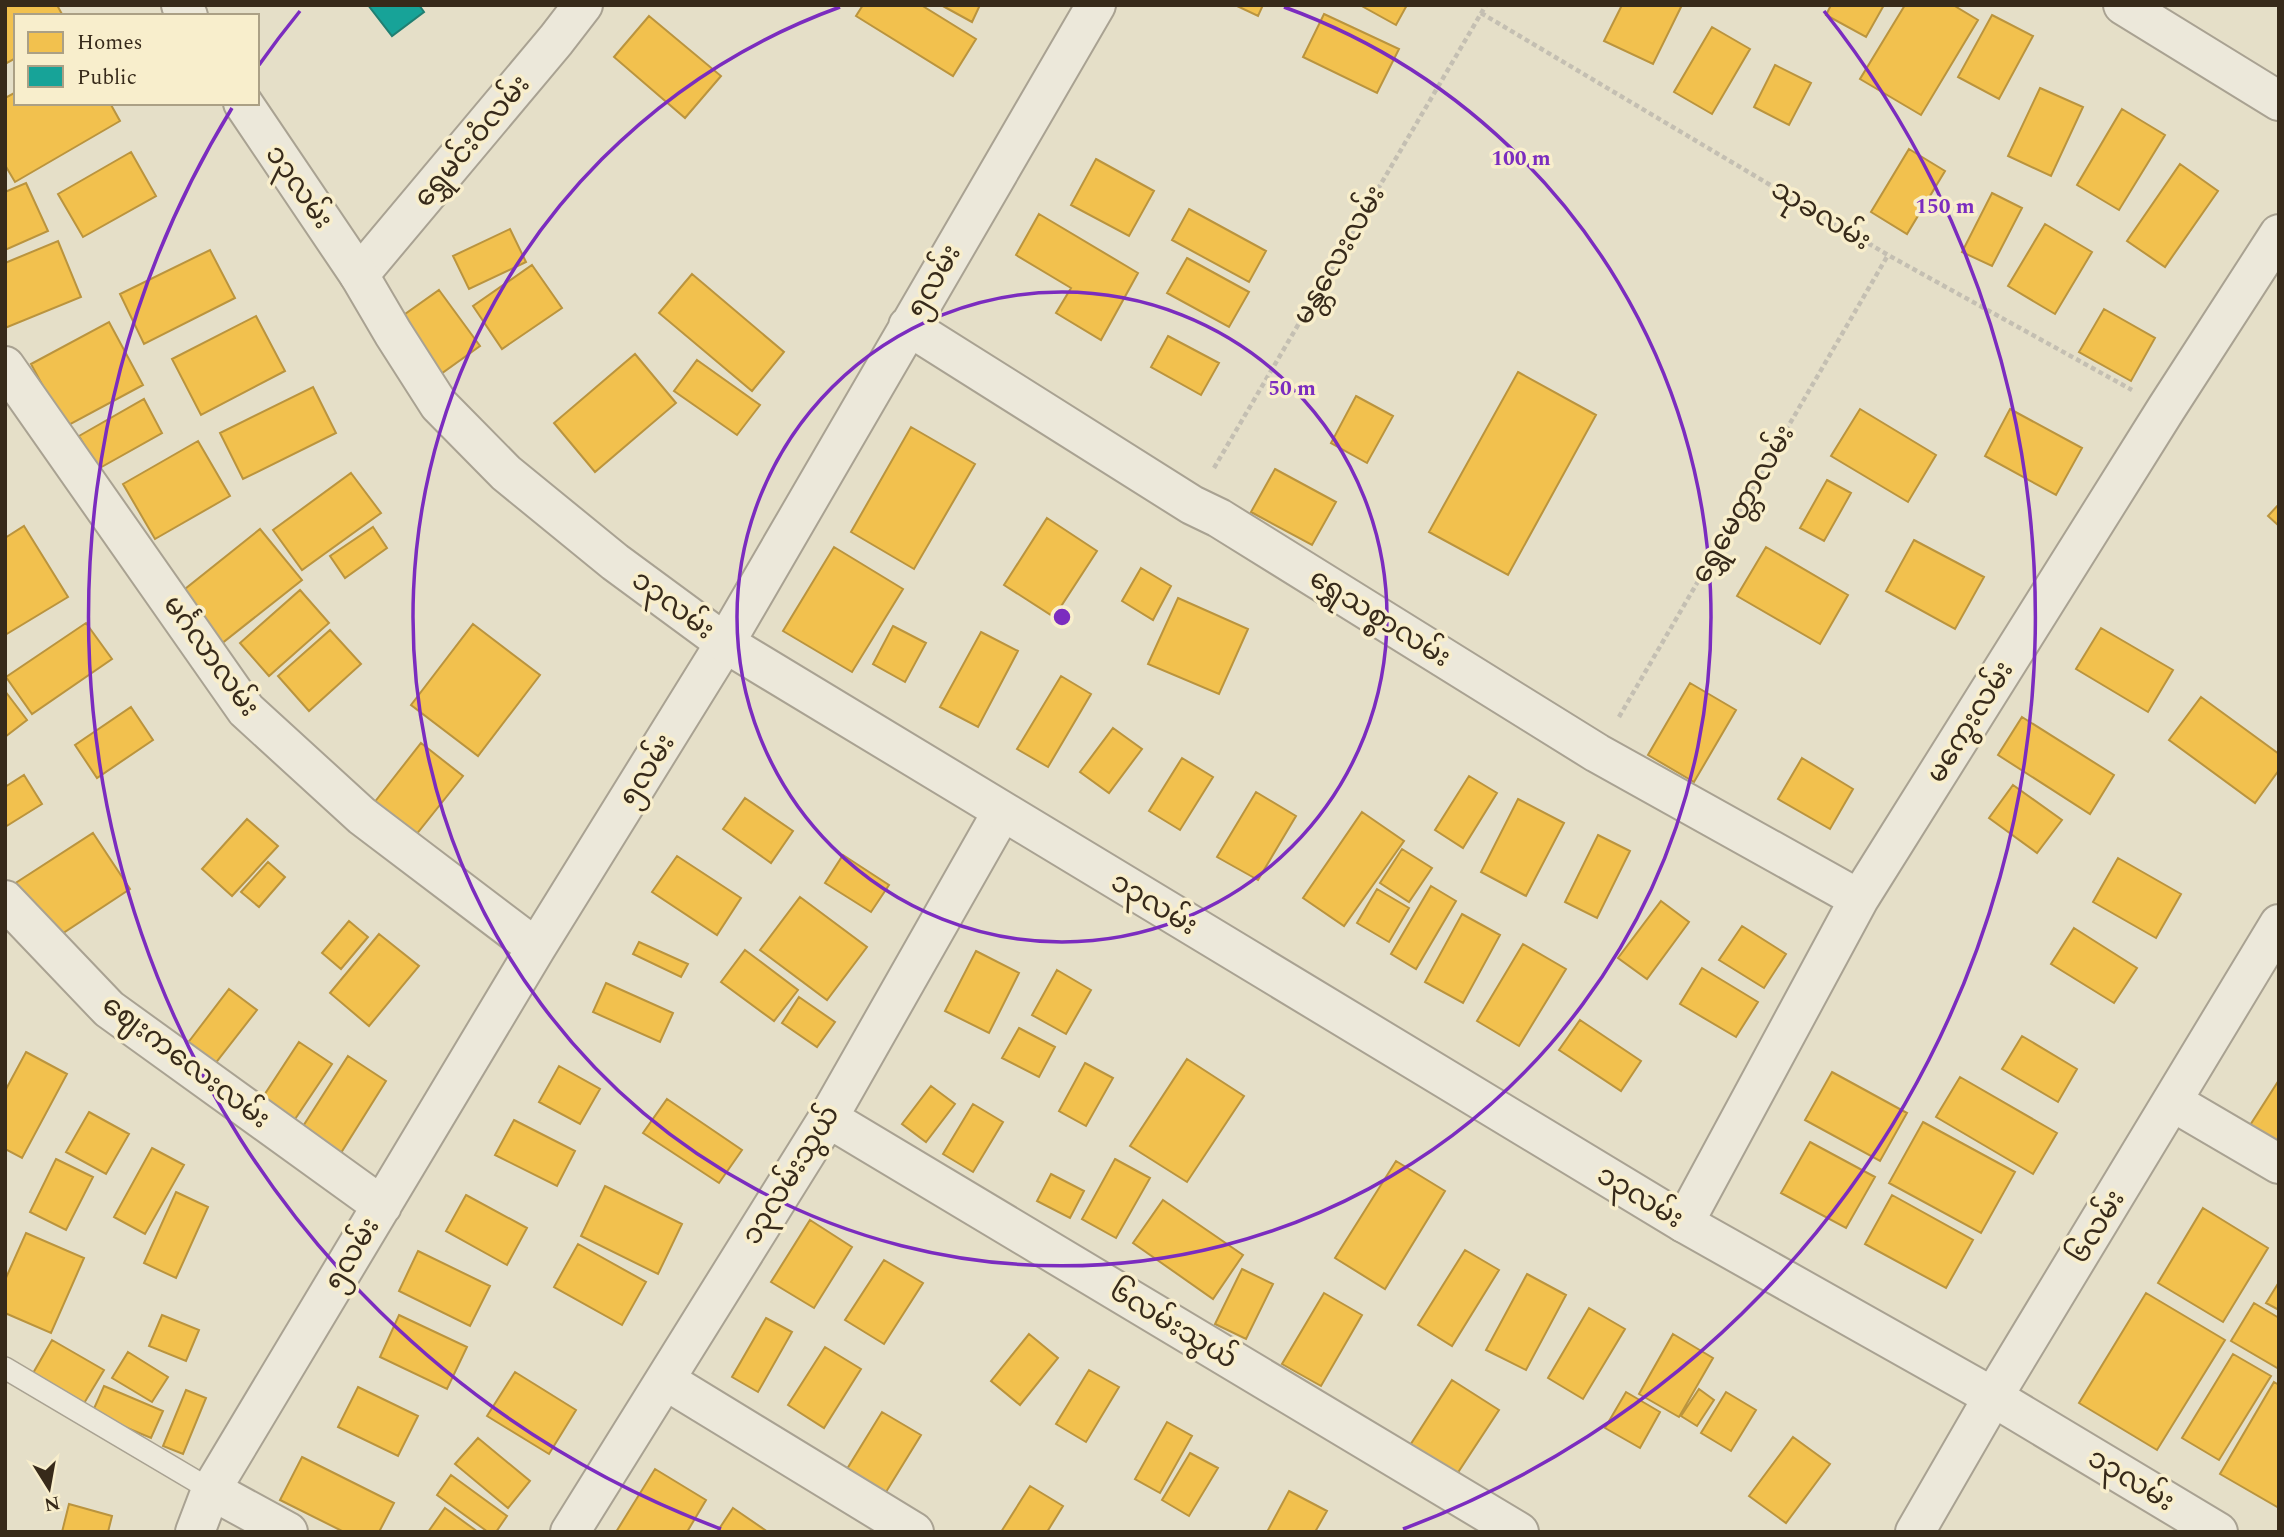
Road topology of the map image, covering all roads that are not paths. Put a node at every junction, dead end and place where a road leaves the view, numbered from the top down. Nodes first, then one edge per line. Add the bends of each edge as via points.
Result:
1 (583, 5) edge
2 (1096, 5) edge
3 (2123, 5) edge
4 (2279, 101) edge
5 (244, 105) edge
6 (2279, 233) edge
7 (359, 275) junction
8 (908, 326) junction
9 (5, 366) edge
10 (725, 643) junction
11 (1002, 812) junction
12 (1859, 899) junction
13 (5, 900) edge
14 (2279, 924) edge
15 (536, 948) junction
16 (2173, 1102) junction
17 (828, 1118) junction
18 (2279, 1164) edge
19 (382, 1206) junction
20 (1684, 1223) junction
21 (5, 1368) edge
22 (665, 1380) junction
23 (1993, 1397) junction
24 (211, 1490) junction
25 (195, 1532) edge
26 (288, 1532) edge
27 (570, 1532) edge
28 (914, 1532) edge
29 (1519, 1532) edge
30 (1915, 1532) edge
31 (2218, 1532) edge

1 - 7 street, ရွှေမင်းဝံလမ်း
2 - 8 street, ၅လမ်း
3 - 4 street
5 - 7 street, ၁၃လမ်း
6 - 12 street, မကွေးလမ်း
7 - 10 street, ၁၃လမ်း via 439,405 506,473
8 - 10 street, ၅လမ်း
8 - 12 street, ရွှေသစ္စာလမ်း via 1597,753
9 - 15 street, မင်္ဂလာလမ်း via 246,710 362,817
10 - 11 street, ၁၃လမ်း
10 - 15 street, ၅လမ်း
11 - 17 street, ၁၃လမ်းသွယ်
11 - 20 street, ၁၃လမ်း
12 - 20 street, မကွေးလမ်း
13 - 19 street, ဈေးကလေးလမ်း via 109,1009
14 - 16 street, ၆လမ်း
15 - 19 street, ၅လမ်း
16 - 18 street
16 - 23 street, ၆လမ်း
17 - 22 street, ၁၃လမ်းသွယ်
17 - 29 street, ၆လမ်းသွယ်
19 - 24 street, ၅လမ်း
20 - 23 street, ၁၃လမ်း
21 - 24 lane
22 - 27 street, ၁၃လမ်းသွယ်
22 - 28 street
23 - 30 street, ၆လမ်း
23 - 31 street, ၁၃လမ်း
24 - 25 street, ၅လမ်း
24 - 26 street

